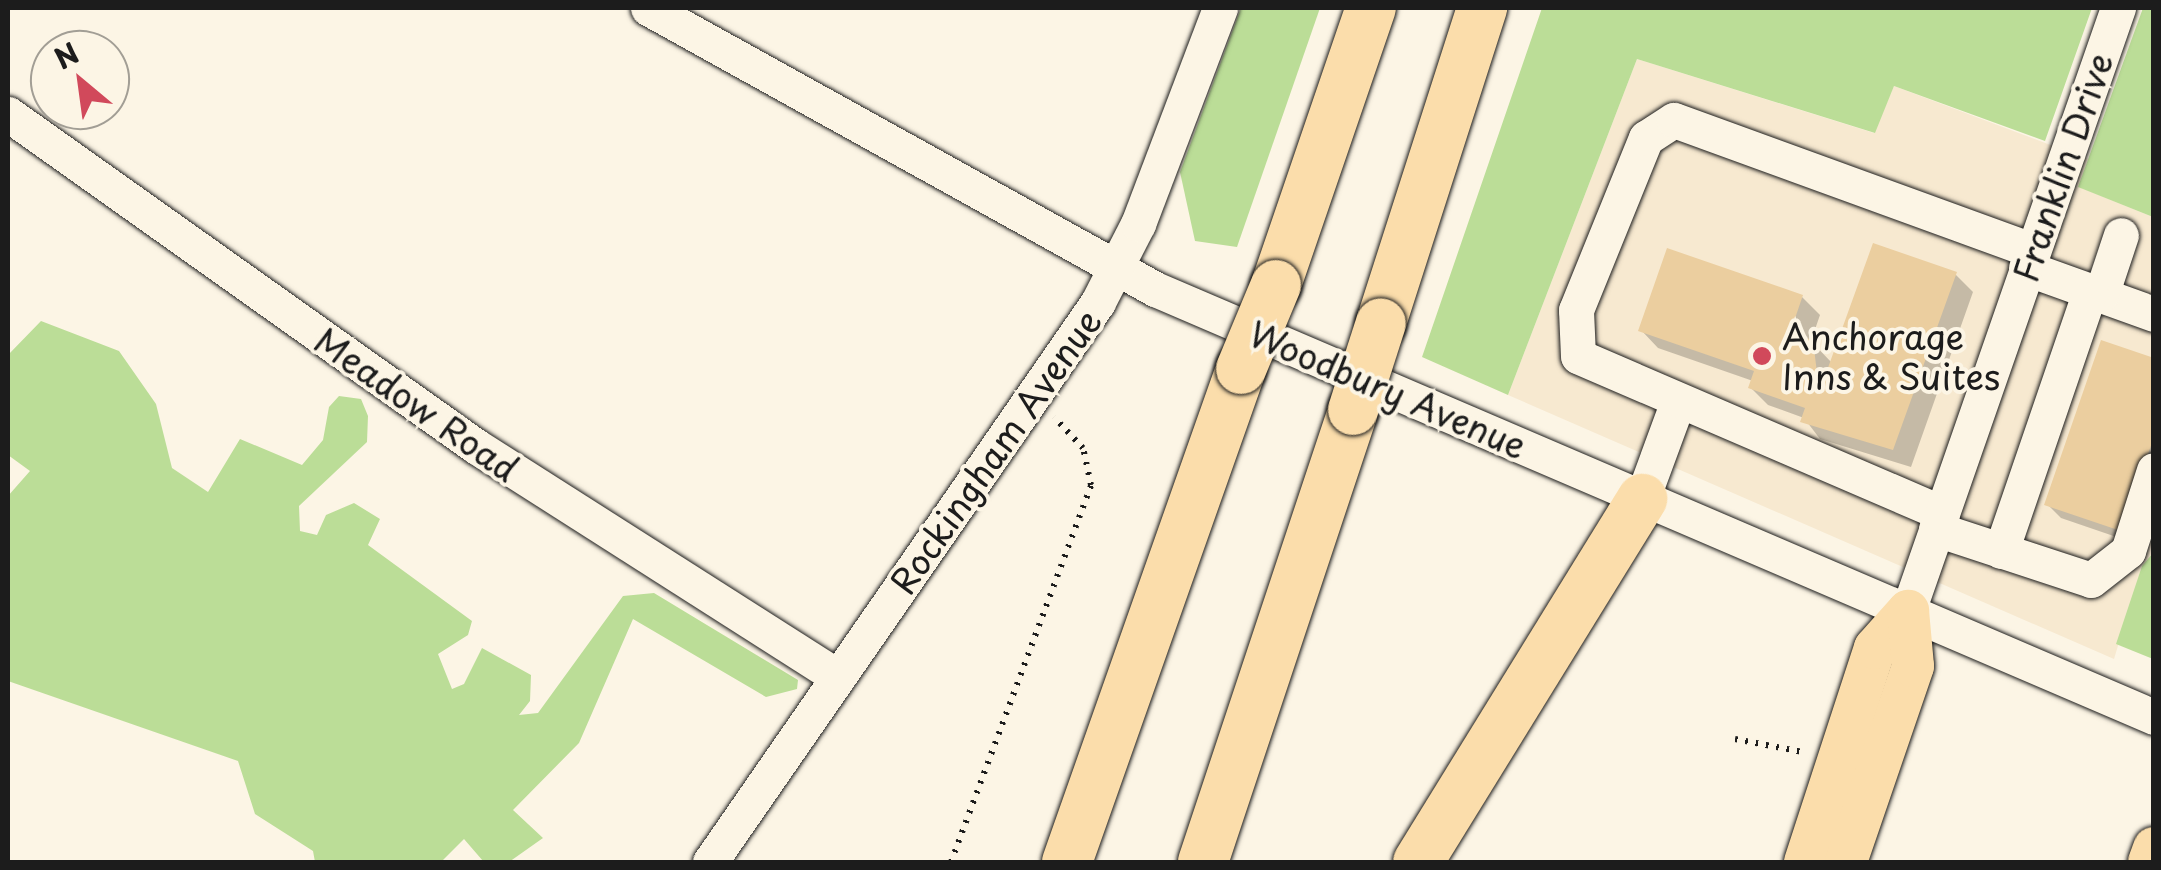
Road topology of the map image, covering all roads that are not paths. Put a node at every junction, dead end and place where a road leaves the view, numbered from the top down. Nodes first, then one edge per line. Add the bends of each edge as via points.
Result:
1 (1220, 8) edge
2 (1370, 8) edge
3 (1482, 8) edge
4 (2118, 8) edge
5 (670, 13) edge
6 (8, 114) edge
7 (2121, 236) dead end
8 (2029, 259) junction
9 (1117, 269) junction
10 (2096, 293) junction
11 (2154, 314) edge
12 (1678, 401) junction
13 (2154, 470) edge
14 (1642, 499) junction
15 (1939, 521) junction
16 (2001, 550) junction
17 (1908, 611) junction
18 (838, 677) junction
19 (2146, 714) edge
20 (2154, 848) edge
21 (710, 862) edge
22 (1068, 862) edge
23 (1203, 862) edge
24 (1418, 862) edge
25 (1805, 862) edge
26 (1846, 862) edge
27 (2149, 862) edge

1 - 9 street, Rockingham Avenue
2 - 22 highway, bridge
3 - 23 highway, bridge
4 - 8 street, Franklin Drive
5 - 9 street, Woodbury Avenue
6 - 18 street, Meadow Road via 477,447
7 - 10 street
8 - 10 street
8 - 12 street via 1674,120 1646,138 1576,310 1578,356
8 - 15 street, Franklin Drive
9 - 14 street, Woodbury Avenue
9 - 18 street, Rockingham Avenue via 1034,400
10 - 11 street
10 - 16 street
12 - 14 street
12 - 15 street
13 - 16 street via 2128,551 2090,580
14 - 17 street, Woodbury Avenue
14 - 24 highway
15 - 16 street
15 - 17 street, Franklin Drive
17 - 19 street, Woodbury Avenue
17 - 25 main road via 1875,648
17 - 26 main road via 1914,666
18 - 21 street, Rockingham Avenue
20 - 27 main road

